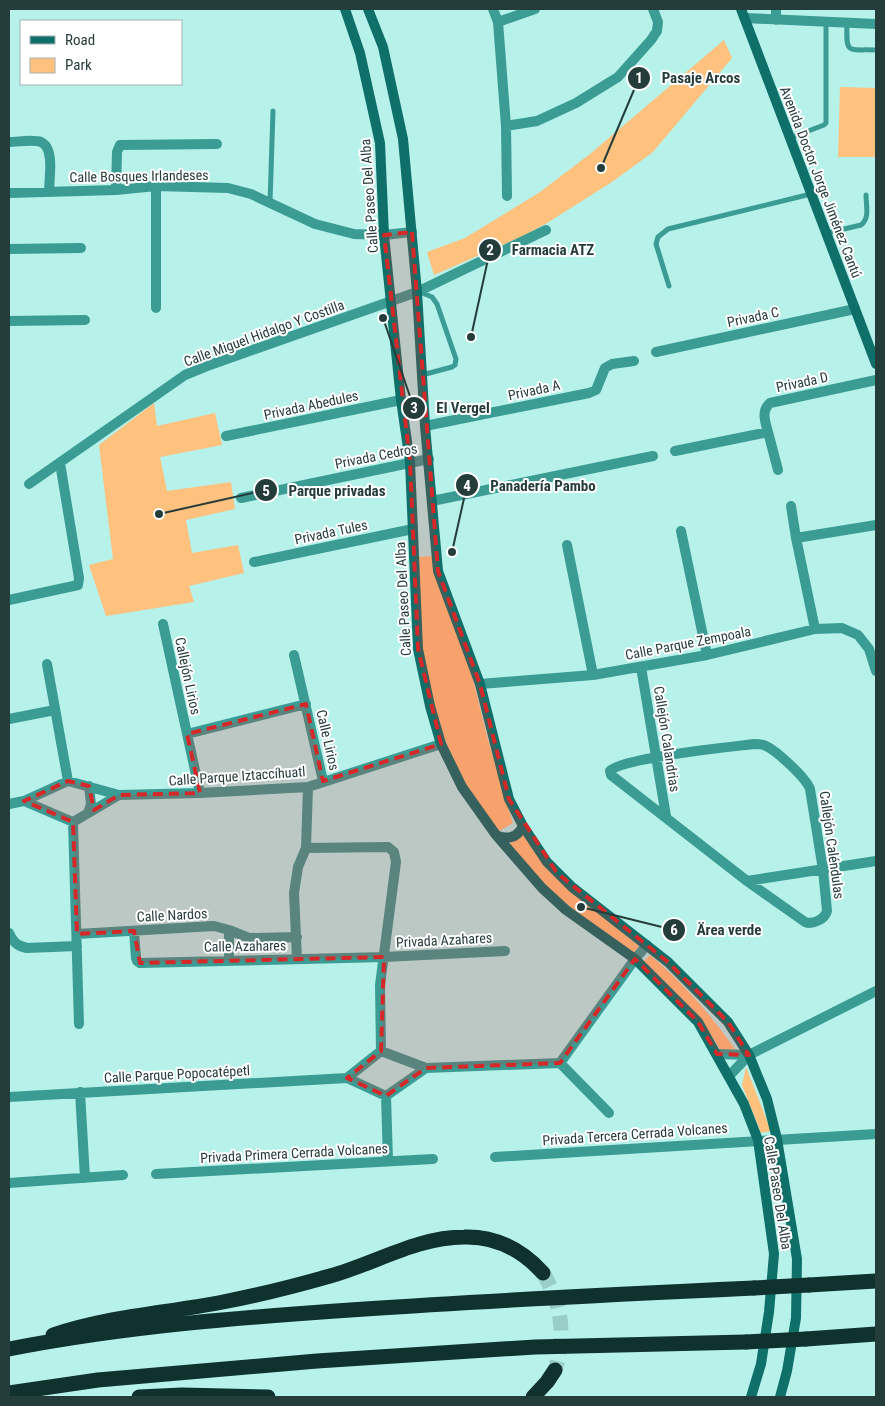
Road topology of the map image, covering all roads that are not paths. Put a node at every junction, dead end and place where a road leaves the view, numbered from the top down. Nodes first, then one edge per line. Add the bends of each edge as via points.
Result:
1 (345, 9) edge
2 (368, 9) edge
3 (493, 9) edge
4 (535, 9) edge
5 (653, 9) edge
6 (776, 9) edge
7 (743, 14) edge
8 (776, 20) junction
9 (498, 22) junction
10 (826, 22) junction
11 (847, 23) junction
12 (876, 24) edge
13 (876, 50) edge
14 (273, 110) dead end
15 (506, 126) junction
16 (790, 138) junction
17 (9, 142) edge
18 (217, 144) dead end
19 (156, 186) junction
20 (116, 190) junction
21 (49, 192) junction
22 (9, 193) edge
23 (811, 194) junction
24 (866, 195) dead end
25 (507, 196) dead end
26 (270, 203) junction
27 (546, 230) dead end
28 (412, 232) junction
29 (826, 233) junction
30 (384, 235) junction
31 (81, 248) dead end
32 (9, 249) edge
33 (669, 286) dead end
34 (417, 292) junction
35 (391, 301) junction
36 (156, 308) dead end
37 (855, 309) junction
38 (85, 320) dead end
39 (9, 321) edge
40 (656, 352) dead end
41 (634, 361) dead end
42 (876, 364) edge
43 (422, 375) junction
44 (876, 380) edge
45 (401, 400) junction
46 (425, 426) junction
47 (768, 432) junction
48 (226, 436) dead end
49 (675, 451) dead end
50 (653, 456) dead end
51 (429, 459) junction
52 (410, 462) junction
53 (60, 463) junction
54 (778, 470) dead end
55 (29, 484) dead end
56 (241, 498) dead end
57 (432, 501) junction
58 (791, 506) dead end
59 (876, 524) edge
60 (413, 529) junction
61 (681, 531) dead end
62 (796, 538) junction
63 (567, 545) dead end
64 (254, 562) dead end
65 (9, 600) edge
66 (163, 624) dead end
67 (815, 630) junction
68 (294, 655) dead end
69 (707, 655) junction
70 (48, 664) dead end
71 (641, 667) junction
72 (876, 671) edge
73 (593, 675) junction
74 (480, 684) junction
75 (306, 704) junction
76 (55, 710) junction
77 (9, 719) edge
78 (186, 734) junction
79 (441, 744) junction
80 (656, 757) junction
81 (68, 781) junction
82 (323, 781) junction
83 (89, 786) junction
84 (308, 787) junction
85 (200, 793) junction
86 (119, 794) junction
87 (24, 801) junction
88 (9, 804) edge
89 (88, 813) junction
90 (666, 816) junction
91 (73, 822) junction
92 (523, 826) junction
93 (496, 835) junction
94 (306, 848) junction
95 (876, 861) edge
96 (823, 870) junction
97 (747, 881) junction
98 (229, 930) junction
99 (134, 932) junction
100 (9, 933) edge
101 (77, 934) junction
102 (297, 937) junction
103 (647, 945) junction
104 (77, 946) junction
105 (504, 951) dead end
106 (384, 957) junction
107 (297, 959) junction
108 (635, 959) junction
109 (229, 960) junction
110 (876, 991) edge
111 (79, 1024) dead end
112 (381, 1051) junction
113 (716, 1054) junction
114 (749, 1055) junction
115 (560, 1063) junction
116 (426, 1068) junction
117 (728, 1076) junction
118 (347, 1078) junction
119 (80, 1092) junction
120 (386, 1096) junction
121 (9, 1097) edge
122 (609, 1114) dead end
123 (876, 1134) edge
124 (777, 1139) junction
125 (758, 1140) junction
126 (494, 1157) dead end
127 (433, 1159) dead end
128 (388, 1161) junction
129 (156, 1174) dead end
130 (123, 1175) dead end
131 (85, 1178) junction
132 (9, 1183) edge
133 (543, 1273) tunnel mouth
134 (876, 1281) edge
135 (876, 1334) edge
136 (11, 1348) edge
137 (555, 1370) tunnel mouth
138 (9, 1393) edge
139 (139, 1397) edge
140 (268, 1397) edge
141 (533, 1397) edge
142 (751, 1397) edge
143 (780, 1397) edge

1 - 30 street, Calle Paseo Del Alba via 360,53 380,143
2 - 28 street, Calle Paseo Del Alba via 383,48 403,139
3 - 9 street
4 - 9 street
5 - 15 street via 658,22 657,31 618,77 576,103 537,121
6 - 8 street
7 - 8 street
7 - 16 street, Avenida Doctor Jorge Jiménez Cantú
8 - 10 street
9 - 15 street
10 - 11 street
10 - 16 lane via 826,123
11 - 12 street
11 - 13 lane via 848,48
14 - 26 lane
15 - 25 street
16 - 23 street, Avenida Doctor Jorge Jiménez Cantú
17 - 21 street via 40,142 47,146 50,152
18 - 20 street via 120,145
19 - 20 street, Calle Bosques Irlandeses
19 - 26 street, Calle Bosques Irlandeses via 228,188
19 - 36 street
20 - 21 street, Calle Bosques Irlandeses
21 - 22 street, Calle Bosques Irlandeses
23 - 29 street, Avenida Doctor Jorge Jiménez Cantú
23 - 33 lane via 668,229 658,237 656,244
24 - 29 lane via 867,217 861,225
26 - 30 street, Calle Bosques Irlandeses via 315,224 354,234
27 - 34 street, Calle Miguel Hidalgo Y Costilla
28 - 30 street, Calle Bosques Irlandeses
28 - 34 street, Calle Paseo Del Alba
29 - 37 street, Avenida Doctor Jorge Jiménez Cantú
30 - 35 street, Calle Paseo Del Alba
31 - 32 street
34 - 35 street, Calle Miguel Hidalgo Y Costilla
34 - 43 street, Calle Paseo Del Alba
34 - 43 lane via 432,297 437,304 456,359 452,367
35 - 45 street, Calle Paseo Del Alba
35 - 53 street, Calle Miguel Hidalgo Y Costilla via 185,375
37 - 40 street, Privada C
37 - 42 street, Avenida Doctor Jorge Jiménez Cantú
38 - 39 street
41 - 46 street, Privada A via 605,368 600,384 589,393
43 - 46 street, Calle Paseo Del Alba
44 - 47 street, Privada D via 770,403 764,414
45 - 48 street, Privada Abedules
45 - 52 street, Calle Paseo Del Alba
46 - 51 street, Calle Paseo Del Alba
47 - 49 street
47 - 54 street, Privada D
50 - 57 street
51 - 52 street, Privada Cedros
51 - 57 street, Calle Paseo Del Alba
52 - 56 street, Privada Cedros
52 - 60 street, Calle Paseo Del Alba
53 - 55 street, Calle Miguel Hidalgo Y Costilla
53 - 65 street via 78,585
57 - 74 street, Calle Paseo Del Alba via 438,571
58 - 62 street
59 - 62 street
60 - 64 street, Privada Tules
60 - 79 street, Calle Paseo Del Alba via 418,649
61 - 69 street
62 - 67 street
63 - 73 street
66 - 78 street, Callejón Lirios
67 - 69 street, Calle Parque Zempoala
67 - 72 street, Calle Parque Zempoala via 842,628 858,635 869,649
68 - 75 street
69 - 71 street, Calle Parque Zempoala
70 - 76 street
71 - 73 street, Calle Parque Zempoala
71 - 80 street, Callejón Calandrias
73 - 74 street, Calle Parque Zempoala
74 - 92 street, Calle Paseo Del Alba via 509,799
75 - 78 street
75 - 82 street, Calle Lirios
76 - 77 street
76 - 81 street
78 - 85 street
79 - 82 street, Calle Parque Iztaccíhuatl
79 - 93 street, Calle Paseo Del Alba via 462,786
80 - 90 street, Callejón Calandrias
80 - 90 street, Callejón Caléndulas via 614,766 610,771
80 - 96 street, Callejón Caléndulas via 765,745 808,783
81 - 83 street, Calle Parque Iztaccíhuatl
81 - 87 street
82 - 84 street, Calle Parque Iztaccíhuatl
83 - 86 street, Calle Parque Iztaccíhuatl
83 - 89 street
84 - 85 street, Calle Parque Iztaccíhuatl
84 - 94 street
85 - 86 street, Calle Parque Iztaccíhuatl
86 - 89 street
87 - 88 street
87 - 91 street
89 - 91 street
90 - 97 street, Callejón Caléndulas
91 - 101 street
92 - 93 street via 514,837
92 - 103 street, Calle Paseo Del Alba via 557,874
93 - 108 street, Calle Paseo Del Alba via 560,905
94 - 102 street via 298,867 294,893
94 - 106 street via 388,847 394,852 396,862
95 - 96 street
96 - 97 street
96 - 97 street, Callejón Caléndulas via 827,914 809,924
98 - 99 street, Calle Nardos via 214,926
98 - 102 street, Calle Nardos via 249,938
98 - 109 street
99 - 101 street, Calle Nardos
99 - 109 street, Calle Azahares via 136,958 140,962
100 - 104 street via 19,946 27,948
101 - 104 street
102 - 107 street
103 - 108 street
103 - 114 street, Calle Paseo Del Alba via 728,1022
104 - 111 street
105 - 106 street, Privada Azahares
106 - 107 street, Calle Azahares
106 - 112 street via 380,985
107 - 109 street, Calle Azahares
108 - 113 street, Calle Paseo Del Alba via 698,1022
108 - 115 street
110 - 114 street
112 - 116 street
112 - 118 street
113 - 114 street
113 - 117 street, Calle Paseo Del Alba
114 - 117 street
114 - 124 street, Calle Paseo Del Alba via 767,1100
115 - 116 street
115 - 122 street
116 - 120 street
117 - 125 street, Calle Paseo Del Alba via 744,1104
118 - 119 street, Calle Parque Popocatépetl
118 - 120 street, Calle Parque Popocatépetl
119 - 121 street, Calle Parque Popocatépetl
119 - 131 street
120 - 128 street
123 - 124 street, Privada Tercera Cerrada Volcanes
124 - 125 street, Privada Tercera Cerrada Volcanes
124 - 143 street, Calle Paseo Del Alba via 797,1259 796,1318
125 - 126 street, Privada Tercera Cerrada Volcanes
125 - 142 street, Calle Paseo Del Alba via 774,1254 761,1364
127 - 128 street, Privada Primera Cerrada Volcanes
128 - 129 street, Privada Primera Cerrada Volcanes
130 - 131 street
131 - 132 street
133 - 136 highway via 525,1256 502,1243 475,1237 448,1238 331,1276 224,1302 72,1328
134 - 136 highway, bridge via 428,1304 226,1319 136,1328
135 - 138 highway, bridge via 746,1342 535,1347 317,1361 98,1380
137 - 141 highway
139 - 140 highway

